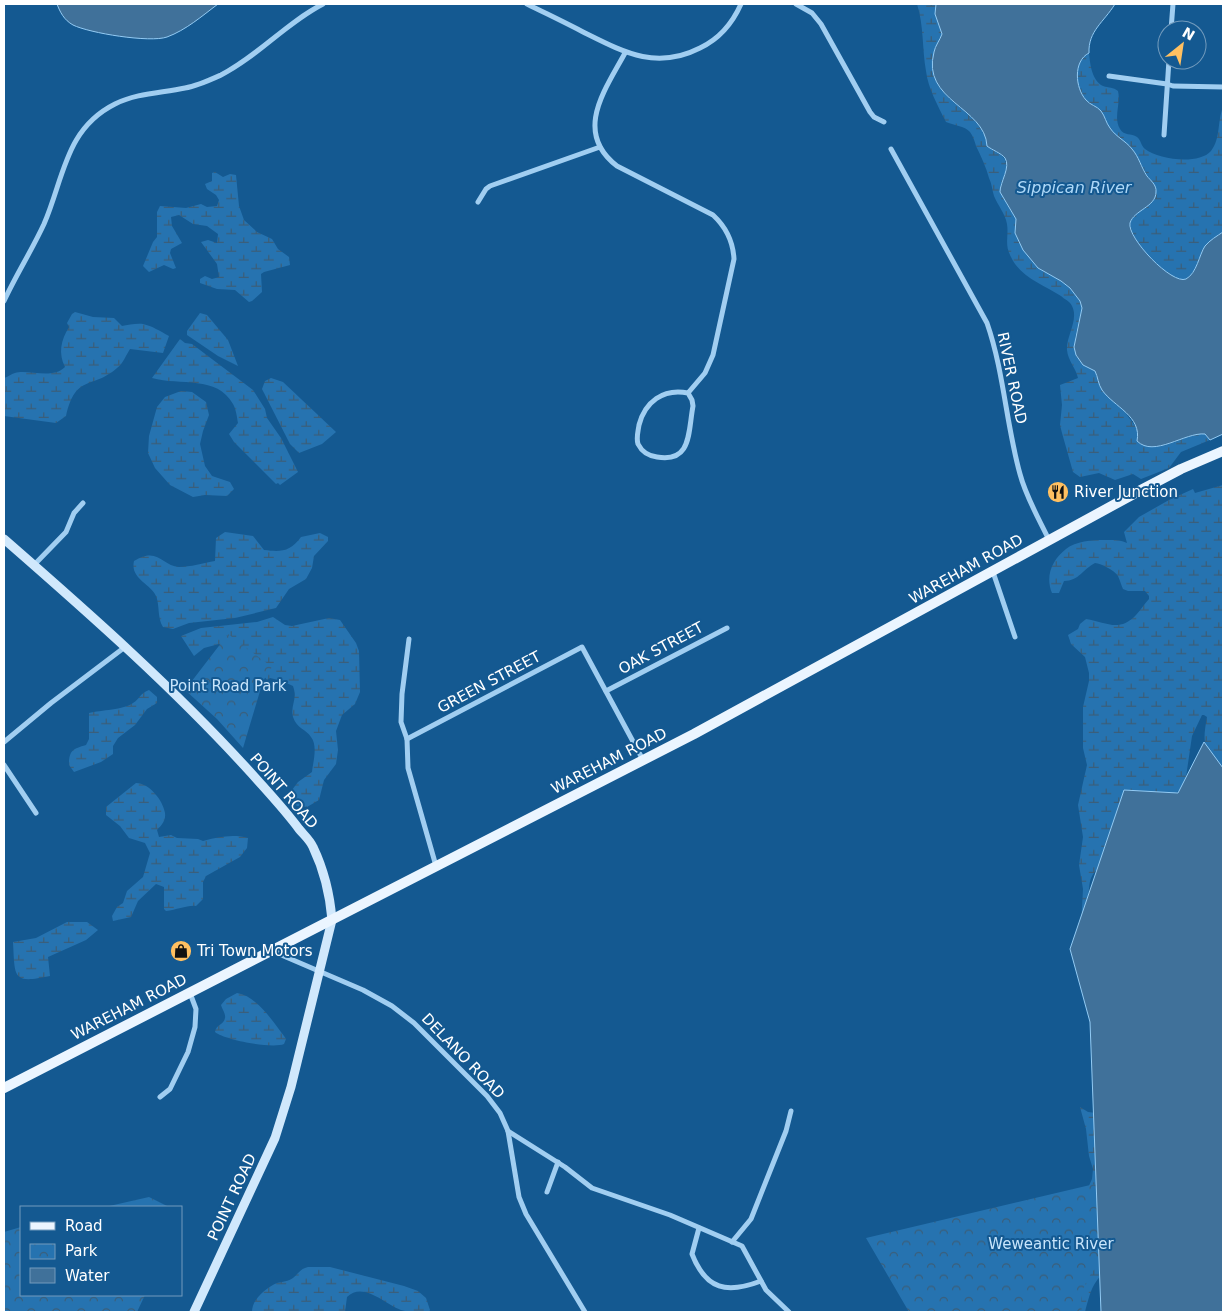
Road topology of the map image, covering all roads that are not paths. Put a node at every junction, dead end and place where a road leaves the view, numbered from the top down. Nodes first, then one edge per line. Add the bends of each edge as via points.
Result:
1 (324, 4) edge
2 (527, 4) edge
3 (741, 4) edge
4 (796, 4) edge
5 (1173, 4) edge
6 (1172, 20) edge
7 (625, 53) junction
8 (1168, 70) edge
9 (1109, 76) dead end
10 (1167, 84) junction
11 (1223, 87) edge
12 (884, 122) dead end
13 (1164, 135) dead end
14 (600, 147) junction
15 (891, 149) dead end
16 (478, 202) dead end
17 (4, 301) edge
18 (688, 393) junction
19 (1223, 451) edge
20 (83, 503) dead end
21 (4, 539) edge
22 (1049, 540) junction
23 (34, 565) junction
24 (993, 572) junction
25 (727, 628) dead end
26 (1015, 636) dead end
27 (409, 639) dead end
28 (125, 647) junction
29 (606, 692) junction
30 (407, 739) junction
31 (4, 742) edge
32 (643, 760) junction
33 (4, 765) edge
34 (36, 813) dead end
35 (436, 866) junction
36 (332, 920) junction
37 (272, 951) junction
38 (319, 970) junction
39 (190, 993) junction
40 (4, 1088) edge
41 (160, 1097) dead end
42 (791, 1110) dead end
43 (508, 1130) junction
44 (558, 1162) junction
45 (547, 1192) dead end
46 (699, 1228) junction
47 (732, 1242) junction
48 (761, 1281) junction
49 (194, 1312) edge
50 (585, 1312) edge
51 (789, 1312) edge

1 - 17 street via 220,75 186,88 124,100 93,119 72,147 44,223
2 - 7 street
3 - 7 street via 720,34 695,51 665,58 644,58
4 - 12 street via 812,13 821,24 870,112
5 - 6 street
7 - 14 street via 596,110 594,129
8 - 10 street
9 - 10 street
10 - 11 street
10 - 13 street
14 - 16 street via 490,186
14 - 18 street via 617,166 708,212 721,224 730,241 733,266 714,355
15 - 22 street, RIVER ROAD via 987,323 996,351 1020,473
18 - 18 street via 669,393 655,399 645,409 637,438 646,454 666,458 683,451 693,406
19 - 22 main road, WAREHAM ROAD via 1149,486
20 - 23 street via 74,513 66,532
21 - 23 street, POINT ROAD
22 - 24 main road, WAREHAM ROAD
23 - 28 street, POINT ROAD
24 - 26 street
24 - 32 main road, WAREHAM ROAD
25 - 29 street, OAK STREET
27 - 30 street via 401,712
28 - 31 street
28 - 36 street, POINT ROAD via 224,743 313,846 330,901
29 - 30 street, GREEN STREET via 582,647
29 - 32 street
30 - 35 street via 408,768
32 - 35 main road, WAREHAM ROAD
33 - 34 street
35 - 36 main road, WAREHAM ROAD
36 - 37 main road, WAREHAM ROAD
36 - 38 street, POINT ROAD
37 - 38 street, DELANO ROAD
37 - 39 main road, WAREHAM ROAD
38 - 43 street, DELANO ROAD via 379,998 406,1016 487,1096
38 - 49 street, POINT ROAD via 291,1087 275,1138
39 - 40 main road, WAREHAM ROAD
39 - 41 street via 196,1009 188,1052 170,1089
42 - 47 street via 752,1219
43 - 44 street
43 - 50 street, DELANO ROAD via 519,1197 526,1214
44 - 45 street
44 - 46 street via 592,1188
46 - 47 street
46 - 48 street via 692,1254 702,1275 722,1287 746,1287
47 - 48 street via 742,1246
48 - 51 street

